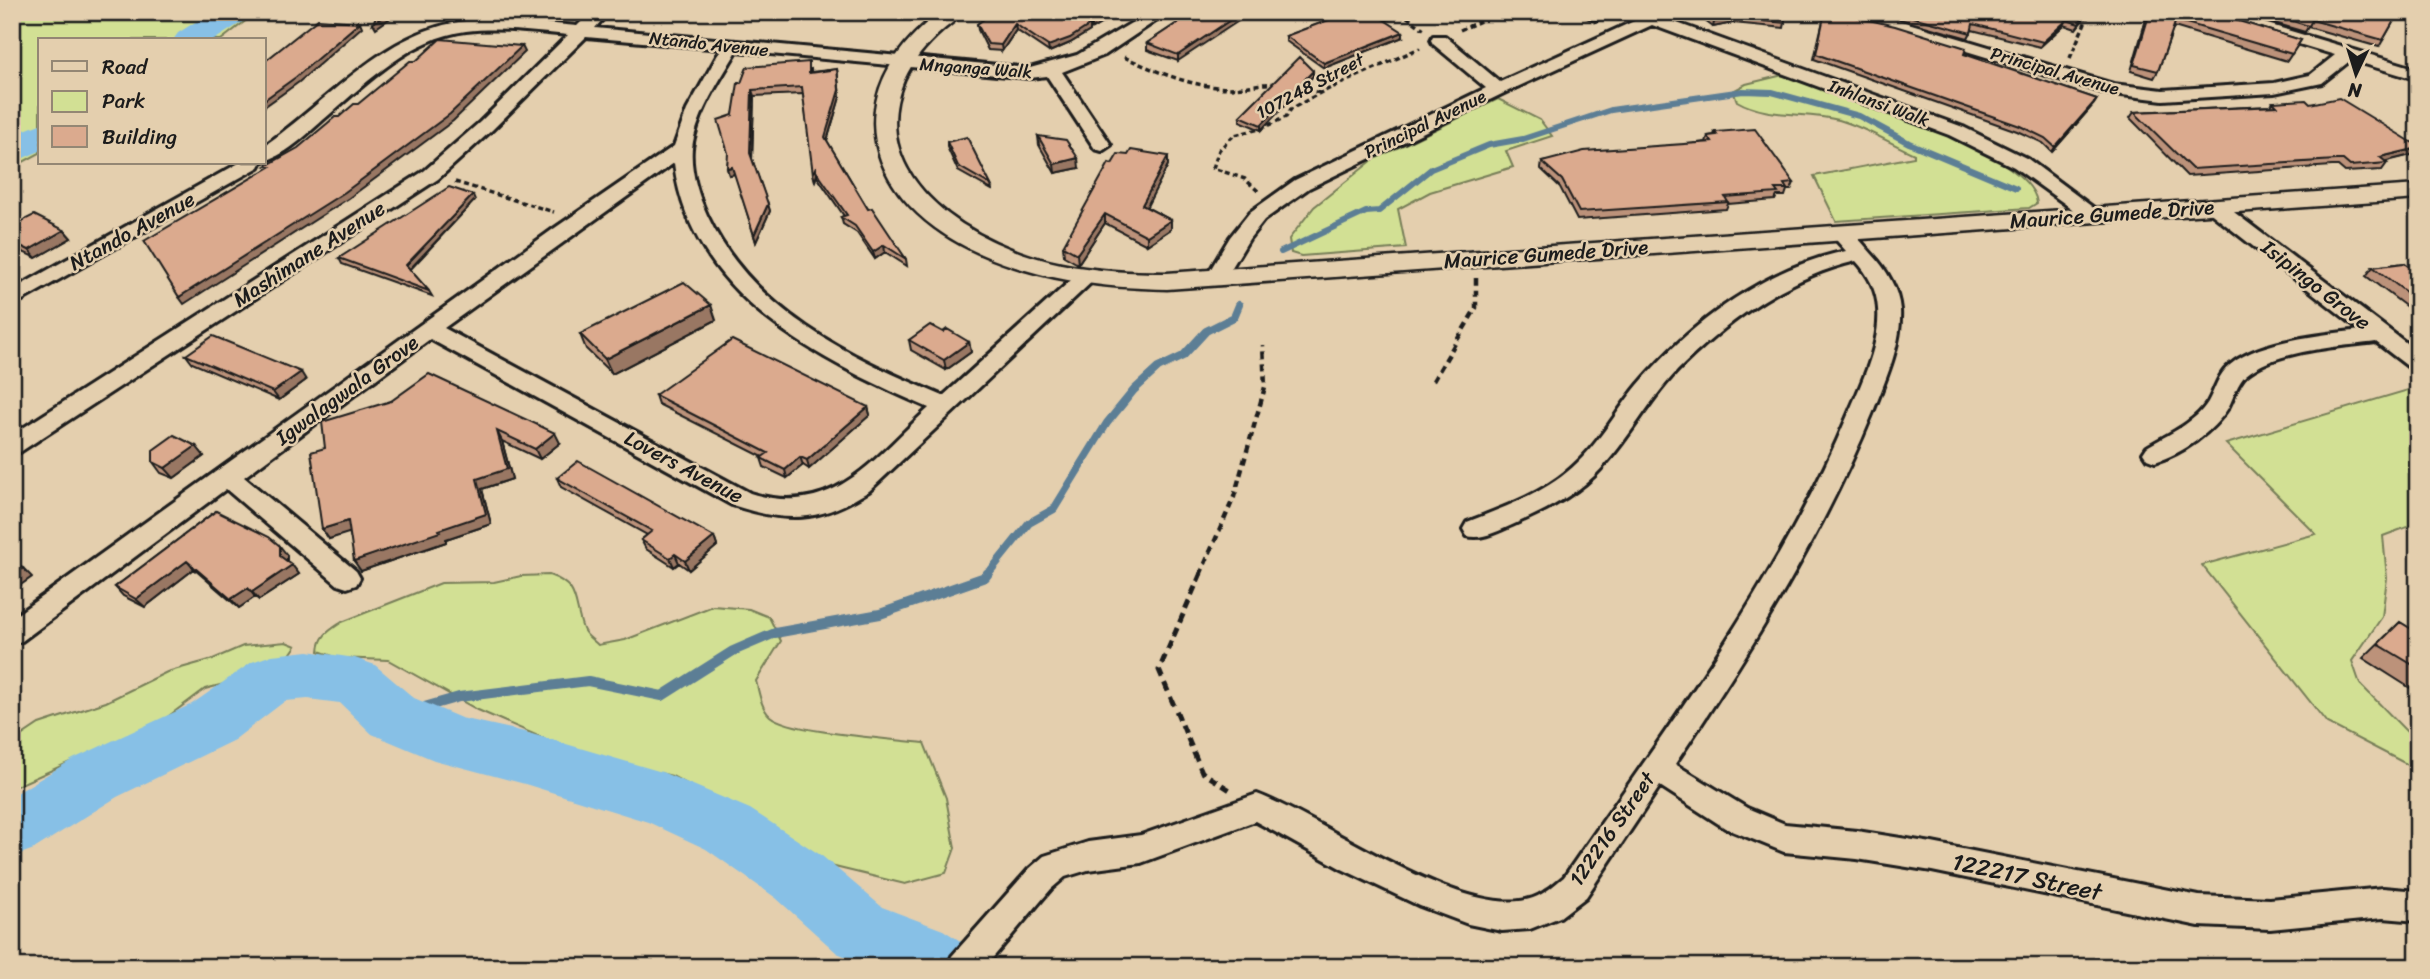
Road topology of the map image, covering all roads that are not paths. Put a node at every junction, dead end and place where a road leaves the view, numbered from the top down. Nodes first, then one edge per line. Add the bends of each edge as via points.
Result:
1 (601, 12) edge
2 (953, 12) edge
3 (1161, 12) edge
4 (1839, 12) edge
5 (2209, 12) edge
6 (1659, 16) edge
7 (582, 32) junction
8 (1439, 40) road end
9 (731, 47) junction
10 (2348, 53) junction
11 (902, 62) junction
12 (1053, 71) junction
13 (2418, 75) edge
14 (1497, 89) junction
15 (1102, 145) dead end
16 (683, 148) junction
17 (266, 154) edge
18 (250, 164) edge
19 (2418, 192) edge
20 (2215, 207) junction
21 (2093, 215) junction
22 (1840, 233) junction
23 (1861, 254) junction
24 (1087, 277) junction
25 (1216, 277) junction
26 (12, 299) edge
27 (430, 330) junction
28 (2381, 334) junction
29 (2418, 363) edge
30 (947, 407) junction
31 (12, 446) edge
32 (2155, 453) dead end
33 (228, 477) junction
34 (1475, 528) dead end
35 (347, 578) dead end
36 (12, 633) edge
37 (1656, 767) junction
38 (2418, 906) edge
39 (964, 967) edge

1 - 7 street, Mashimane Avenue
2 - 11 street, Maurice Gumede Drive via 927,31
3 - 12 street, Mnganga Walk via 1104,48
4 - 10 street, Principal Avenue via 2144,95 2274,88 2316,79
5 - 10 street
6 - 14 street, Principal Avenue
6 - 21 street, Inhlansi Walk via 1956,131 2021,163
7 - 9 street, Ntando Avenue
7 - 17 street, Ntando Avenue via 487,23 425,37 389,54
7 - 31 street, Mashimane Avenue via 431,175
8 - 14 street
9 - 11 street, Ntando Avenue
9 - 16 street via 694,115
10 - 13 street
11 - 12 street, Mnganga Walk via 1010,73
11 - 24 street, Maurice Gumede Drive via 888,93 882,138 889,161 922,204 951,228 1002,253
12 - 15 street
14 - 25 street, Principal Avenue via 1275,200 1256,216
16 - 27 street, Igwalagwala Grove
16 - 30 street via 700,226 734,275 766,310 801,335 886,381
18 - 26 street, Ntando Avenue
19 - 20 street, Maurice Gumede Drive
20 - 21 street, Maurice Gumede Drive
20 - 28 street, Isipingo Grove
21 - 22 street, Maurice Gumede Drive
22 - 23 street, 122216 Street
22 - 25 street, Maurice Gumede Drive
23 - 34 street via 1788,276 1720,321 1646,391 1577,478 1553,495
23 - 37 street, 122216 Street via 1881,280 1889,309 1885,346 1871,388 1838,468 1799,542 1731,657
24 - 25 street, Maurice Gumede Drive via 1143,282
24 - 30 street, Lovers Avenue
27 - 30 street, Lovers Avenue via 741,499 781,511 838,499
27 - 33 street, Igwalagwala Grove
28 - 29 street, Isipingo Grove
28 - 32 street via 2253,360 2233,375 2212,413
33 - 35 street
33 - 36 street, Igwalagwala Grove
37 - 38 street, 122217 Street via 1736,818 1784,838 1932,858 2199,911 2270,914 2383,903
37 - 39 street, 122216 Street via 1575,887 1548,908 1527,915 1503,915 1438,898 1375,871 1257,807 1141,849 1055,866

